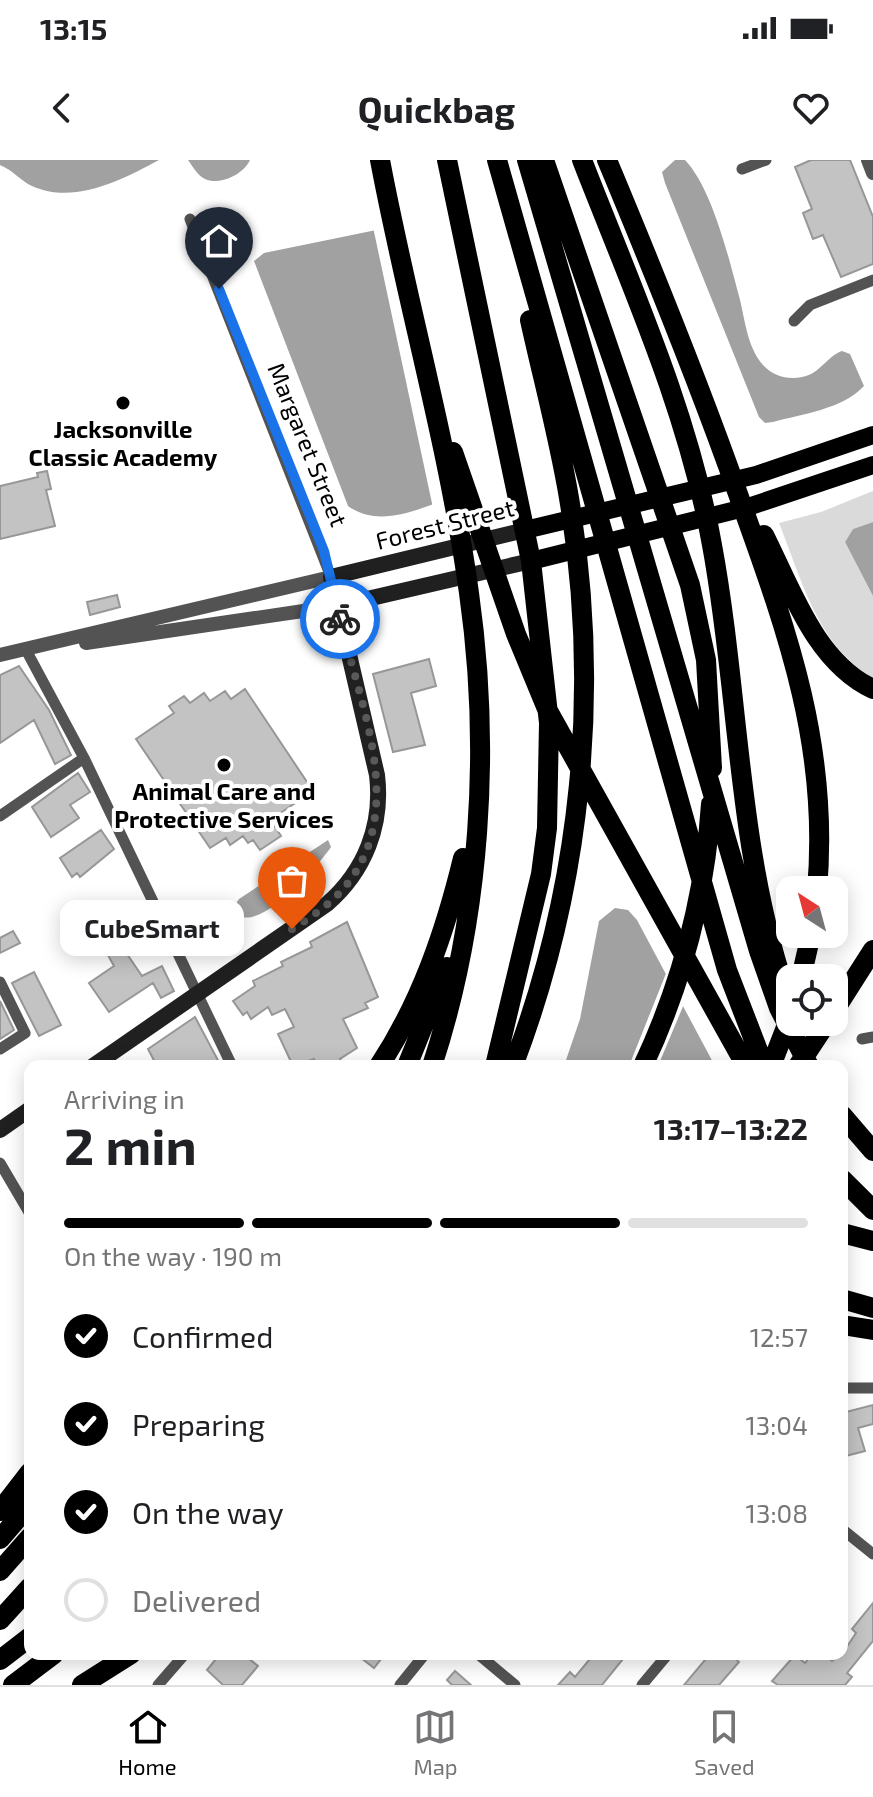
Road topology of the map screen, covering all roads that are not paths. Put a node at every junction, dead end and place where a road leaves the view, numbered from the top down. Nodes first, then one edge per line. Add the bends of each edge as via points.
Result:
1 (380, 160) edge
2 (447, 160) edge
3 (495, 160) edge
4 (527, 160) edge
5 (544, 160) edge
6 (582, 160) edge
7 (607, 160) edge
8 (766, 160) edge
9 (868, 160) edge
10 (742, 169) dead end
11 (873, 173) edge
12 (190, 219) dead end
13 (873, 280) edge
14 (794, 321) dead end
15 (424, 369) junction
16 (873, 435) edge
17 (873, 465) edge
18 (525, 530) junction
19 (757, 532) junction
20 (531, 561) junction
21 (331, 577) junction
22 (337, 606) junction
23 (26, 650) junction
24 (2, 656) edge
25 (873, 689) edge
26 (84, 758) junction
27 (478, 771) junction
28 (0, 816) edge
29 (817, 876) edge
30 (468, 902) junction
31 (873, 950) edge
32 (779, 964) edge
33 (0, 982) edge
34 (848, 989) edge
35 (197, 994) junction
36 (782, 1036) edge
37 (802, 1036) edge
38 (818, 1036) edge
39 (0, 1049) edge
40 (102, 1060) edge
41 (229, 1060) edge
42 (382, 1060) edge
43 (409, 1060) edge
44 (434, 1060) edge
45 (497, 1060) edge
46 (515, 1060) edge
47 (645, 1060) edge
48 (743, 1060) edge
49 (762, 1060) edge
50 (773, 1060) edge
51 (802, 1060) edge
52 (809, 1060) edge
53 (810, 1060) edge
54 (24, 1113) edge
55 (848, 1122) edge
56 (0, 1130) edge
57 (873, 1151) edge
58 (0, 1163) edge
59 (848, 1185) edge
60 (24, 1204) edge
61 (873, 1210) edge
62 (848, 1235) edge
63 (873, 1241) edge
64 (848, 1301) edge
65 (873, 1308) edge
66 (848, 1326) edge
67 (873, 1330) edge
68 (848, 1388) edge
69 (873, 1388) edge
70 (24, 1480) edge
71 (0, 1511) edge
72 (24, 1511) edge
73 (848, 1534) edge
74 (0, 1539) edge
75 (24, 1544) edge
76 (873, 1554) edge
77 (0, 1571) edge
78 (24, 1594) edge
79 (0, 1620) edge
80 (24, 1642) edge
81 (0, 1660) edge
82 (46, 1660) edge
83 (113, 1660) edge
84 (121, 1660) edge
85 (180, 1660) edge
86 (420, 1660) edge
87 (485, 1660) edge
88 (663, 1660) edge
89 (13, 1685) edge
90 (81, 1685) edge
91 (158, 1685) edge
92 (400, 1685) edge
93 (515, 1685) edge
94 (642, 1685) edge

1 - 15 highway
2 - 18 highway
3 - 46 highway via 569,498 585,682 576,817 551,948
3 - 49 highway via 735,994
4 - 52 highway via 766,973
5 - 47 highway via 678,544 701,632 710,700 707,853 695,920
6 - 32 highway via 664,372 694,467 712,543 748,821
7 - 19 highway
8 - 10 street
9 - 11 street
12 - 21 street, Margaret Street
13 - 14 street via 810,305
15 - 27 highway via 469,596
15 - 48 highway via 530,673
16 - 18 main road, Forest Street via 756,475
17 - 20 main road, Forest Street via 748,507
18 - 20 highway
18 - 21 main road, Forest Street
19 - 25 highway via 819,640 844,669
19 - 29 highway via 813,735 819,799
20 - 22 main road, Forest Street
20 - 45 highway via 548,712 547,828 531,926
21 - 22 main road, Margaret Street
21 - 23 street, Forest Street
22 - 23 street, Forest Street
22 - 35 main road, Margaret Street via 377,775 372,837 355,873 327,904
23 - 24 street, Forest Street
23 - 26 street
26 - 28 street
26 - 35 street
27 - 30 highway
27 - 42 highway via 468,837 441,935 415,1003
30 - 43 highway
30 - 44 highway
31 - 34 highway
33 - 39 street via 25,1033
35 - 40 main road, Margaret Street
35 - 41 street
36 - 50 highway
37 - 53 highway
38 - 51 highway
54 - 56 main road
55 - 57 highway
58 - 60 street
59 - 61 highway
62 - 63 highway
64 - 65 highway
66 - 67 highway
68 - 69 street
70 - 71 highway
72 - 74 highway
73 - 76 street
75 - 77 highway
78 - 79 highway
80 - 81 highway
82 - 89 highway
83 - 90 highway
84 - 90 highway
85 - 91 street
86 - 92 street
87 - 93 street
88 - 94 street

